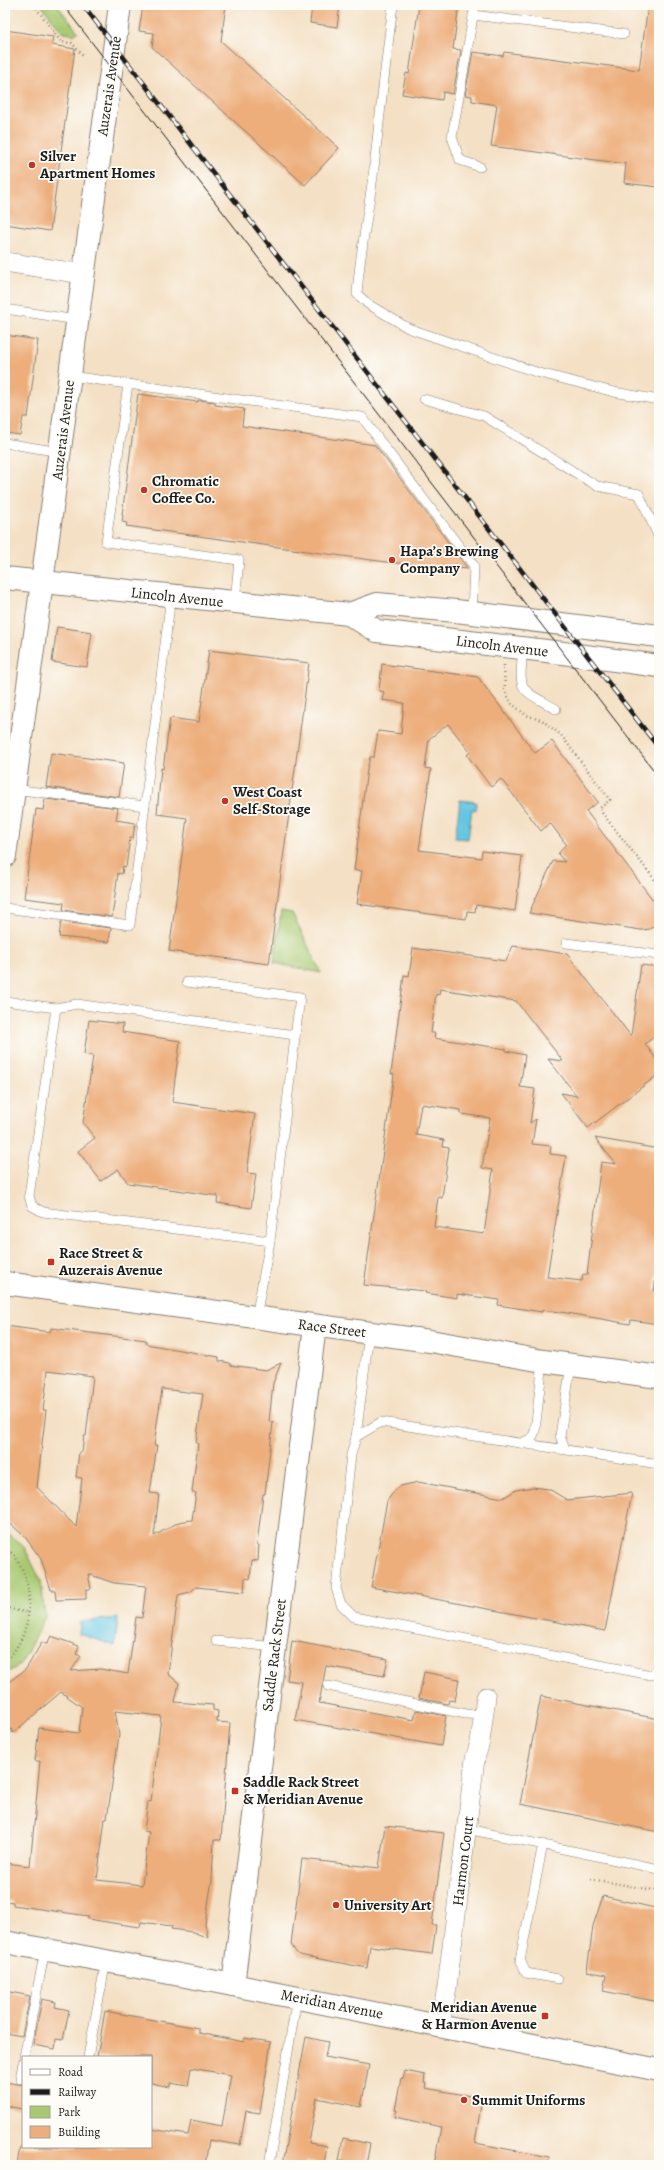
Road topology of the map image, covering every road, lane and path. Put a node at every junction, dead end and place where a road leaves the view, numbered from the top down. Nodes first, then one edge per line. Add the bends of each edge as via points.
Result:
1 (34, 5) edge
2 (120, 5) edge
3 (393, 5) edge
4 (475, 5) edge
5 (473, 15) junction
6 (624, 34) dead end
7 (83, 56) dead end
8 (480, 167) dead end
9 (5, 262) edge
10 (83, 274) junction
11 (5, 309) edge
12 (77, 320) junction
13 (70, 376) junction
14 (128, 384) junction
15 (424, 399) dead end
16 (659, 400) edge
17 (5, 443) edge
18 (60, 452) junction
19 (659, 538) edge
20 (5, 578) edge
21 (43, 583) junction
22 (171, 596) junction
23 (235, 602) junction
24 (349, 614) junction
25 (472, 614) junction
26 (659, 636) edge
27 (523, 648) junction
28 (504, 665) dead end
29 (659, 666) edge
30 (556, 709) dead end
31 (14, 789) junction
32 (145, 806) junction
33 (5, 856) edge
34 (659, 885) edge
35 (5, 908) edge
36 (566, 943) dead end
37 (659, 956) edge
38 (187, 982) dead end
39 (5, 1000) edge
40 (56, 1008) junction
41 (295, 1036) junction
42 (270, 1241) junction
43 (5, 1283) edge
44 (256, 1317) junction
45 (315, 1326) junction
46 (369, 1332) junction
47 (543, 1361) junction
48 (571, 1365) junction
49 (659, 1377) edge
50 (356, 1437) junction
51 (521, 1443) junction
52 (565, 1450) junction
53 (659, 1464) edge
54 (5, 1547) edge
55 (5, 1608) edge
56 (29, 1613) junction
57 (216, 1641) dead end
58 (275, 1647) junction
59 (5, 1661) edge
60 (659, 1669) edge
61 (655, 1676) edge
62 (328, 1686) dead end
63 (485, 1706) joint
64 (467, 1829) junction
65 (543, 1844) junction
66 (659, 1869) edge
67 (591, 1879) dead end
68 (659, 1892) edge
69 (5, 1942) edge
70 (45, 1950) junction
71 (106, 1961) junction
72 (558, 1979) dead end
73 (233, 1985) junction
74 (297, 1998) junction
75 (440, 2025) junction
76 (24, 2056) edge
77 (88, 2056) edge
78 (22, 2068) edge
79 (659, 2070) edge
80 (20, 2079) dead end
81 (269, 2165) edge

1 - 7 path via 60,42 72,43
2 - 10 main road, Auzerais Avenue
3 - 16 lane via 357,294 368,304 408,328 536,372 614,392
4 - 5 lane
5 - 6 lane
5 - 8 lane via 452,137 460,160
9 - 10 street
10 - 12 main road, Auzerais Avenue
11 - 12 lane
12 - 13 main road, Auzerais Avenue
13 - 14 lane
13 - 18 main road, Auzerais Avenue
14 - 23 lane via 106,542 239,560
14 - 25 lane via 362,417 474,566
15 - 19 lane via 484,416 597,486 639,494
17 - 18 lane
18 - 21 main road, Auzerais Avenue
20 - 21 main road, Lincoln Avenue
21 - 22 main road, Lincoln Avenue
21 - 31 main road, Auzerais Avenue
22 - 23 main road, Lincoln Avenue
22 - 32 lane
23 - 24 main road, Lincoln Avenue
24 - 25 main road, Lincoln Avenue via 377,604
24 - 27 main road, Lincoln Avenue via 377,631
25 - 26 main road, Lincoln Avenue
27 - 29 main road, Lincoln Avenue
27 - 30 lane via 521,684 527,693
28 - 34 path via 505,691 512,704 526,715 543,721 561,735 610,800 599,809
31 - 32 lane
31 - 33 main road, Auzerais Avenue
32 - 35 lane via 130,925
36 - 37 lane
38 - 41 lane via 300,997
39 - 40 lane
40 - 41 lane via 77,1004
40 - 42 lane via 29,1196 32,1206 43,1212
41 - 42 lane
42 - 44 lane
43 - 44 main road, Race Street
44 - 45 main road, Race Street
45 - 46 main road, Race Street
45 - 58 main road, Saddle Rack Street
46 - 47 main road, Race Street
46 - 50 lane
47 - 48 main road, Race Street
47 - 51 lane via 535,1431 532,1438
48 - 49 main road, Race Street
48 - 52 lane via 560,1436
50 - 51 lane via 381,1422
50 - 61 lane via 351,1455 336,1588 341,1604 354,1617
51 - 52 lane
52 - 53 lane
54 - 56 path via 18,1560 28,1586
55 - 56 path
56 - 59 path via 20,1642
57 - 58 lane
58 - 73 main road, Saddle Rack Street
60 - 61 lane
62 - 63 lane via 466,1714
63 - 64 street, Harmon Court via 475,1759
64 - 65 lane
64 - 75 street, Harmon Court
65 - 66 lane
65 - 72 lane via 520,1960 526,1973
67 - 68 path
69 - 70 main road, Meridian Avenue
70 - 71 main road, Meridian Avenue
70 - 76 lane
71 - 73 main road, Meridian Avenue
71 - 77 lane
73 - 74 main road, Meridian Avenue
74 - 75 main road, Meridian Avenue
74 - 81 lane
75 - 79 main road, Meridian Avenue
78 - 80 lane

